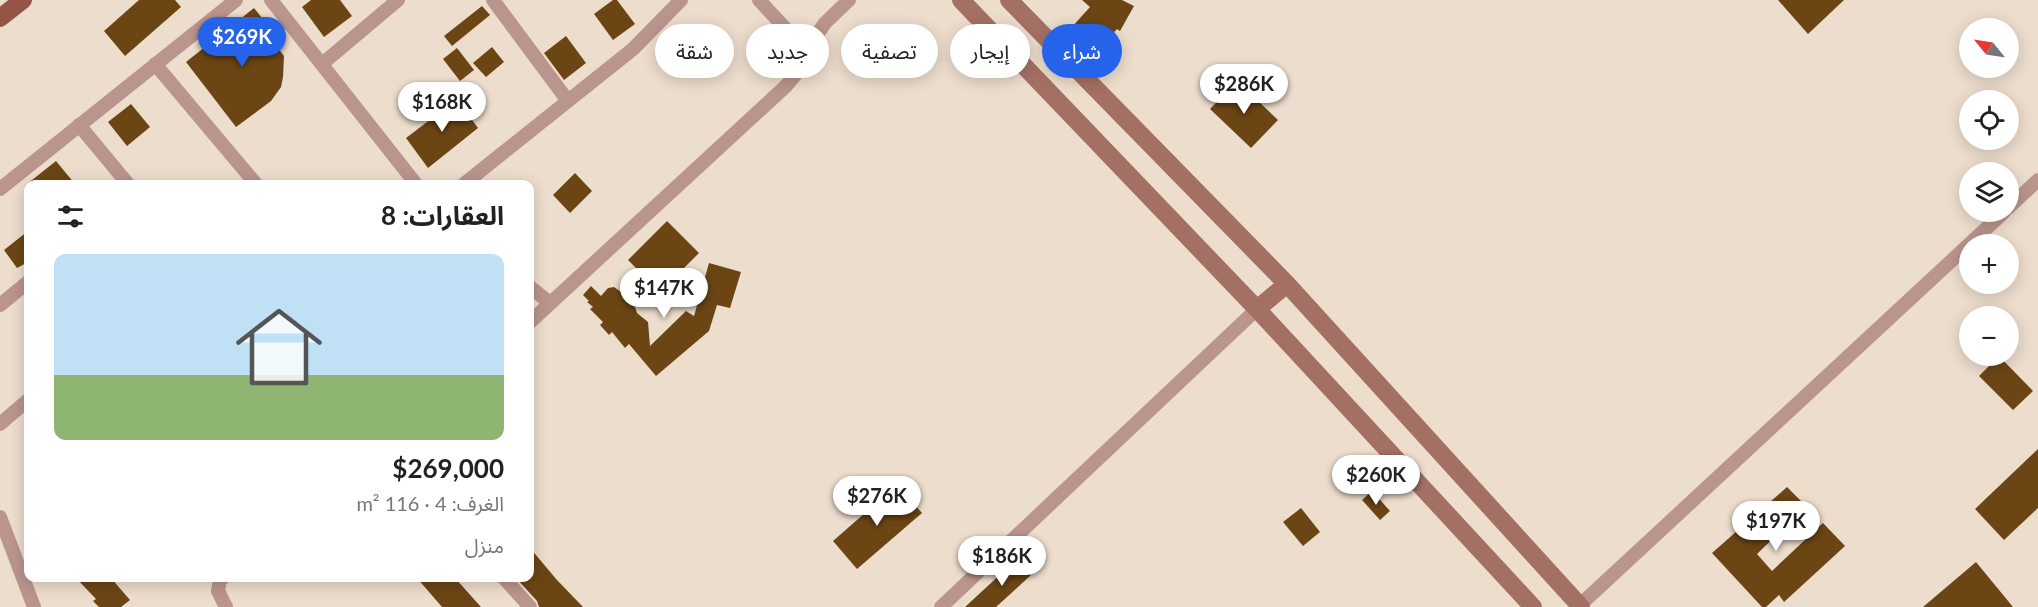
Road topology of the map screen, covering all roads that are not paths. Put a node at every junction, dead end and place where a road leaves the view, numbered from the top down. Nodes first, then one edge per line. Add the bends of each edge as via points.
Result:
1 (23, 0) edge
2 (236, 0) edge
3 (272, 0) edge
4 (398, 0) edge
5 (493, 0) edge
6 (681, 0) edge
7 (759, 0) edge
8 (849, 0) edge
9 (961, 0) edge
10 (1009, 0) edge
11 (0, 18) edge
12 (781, 24) edge
13 (824, 24) edge
14 (155, 64) junction
15 (322, 64) junction
16 (793, 78) edge
17 (568, 101) junction
18 (79, 125) junction
19 (125, 180) edge
20 (253, 180) edge
21 (413, 180) edge
22 (469, 180) edge
23 (2038, 180) edge
24 (0, 189) edge
25 (2019, 198) edge
26 (1993, 222) edge
27 (1287, 284) junction
28 (24, 285) edge
29 (534, 289) edge
30 (550, 303) junction
31 (0, 305) edge
32 (1257, 309) junction
33 (534, 318) edge
34 (24, 403) edge
35 (0, 424) edge
36 (0, 517) edge
37 (24, 573) edge
38 (28, 582) edge
39 (221, 582) edge
40 (508, 582) edge
41 (1580, 606) edge
42 (34, 607) edge
43 (226, 607) edge
44 (530, 607) edge
45 (940, 607) edge
46 (1533, 607) edge

1 - 11 main road
2 - 14 street
3 - 15 street
4 - 15 street
5 - 17 street
6 - 17 street via 633,49
7 - 12 street
8 - 13 street
9 - 32 main road
10 - 27 main road
14 - 18 street
14 - 20 street
15 - 21 street
16 - 30 street
17 - 22 street
18 - 19 street
18 - 24 street
23 - 25 street
26 - 41 street
27 - 32 main road
27 - 41 main road
28 - 31 street
29 - 30 street
30 - 33 street
32 - 45 street
32 - 46 main road
34 - 35 street
36 - 37 street
38 - 42 street
39 - 43 street via 218,591
40 - 44 street

